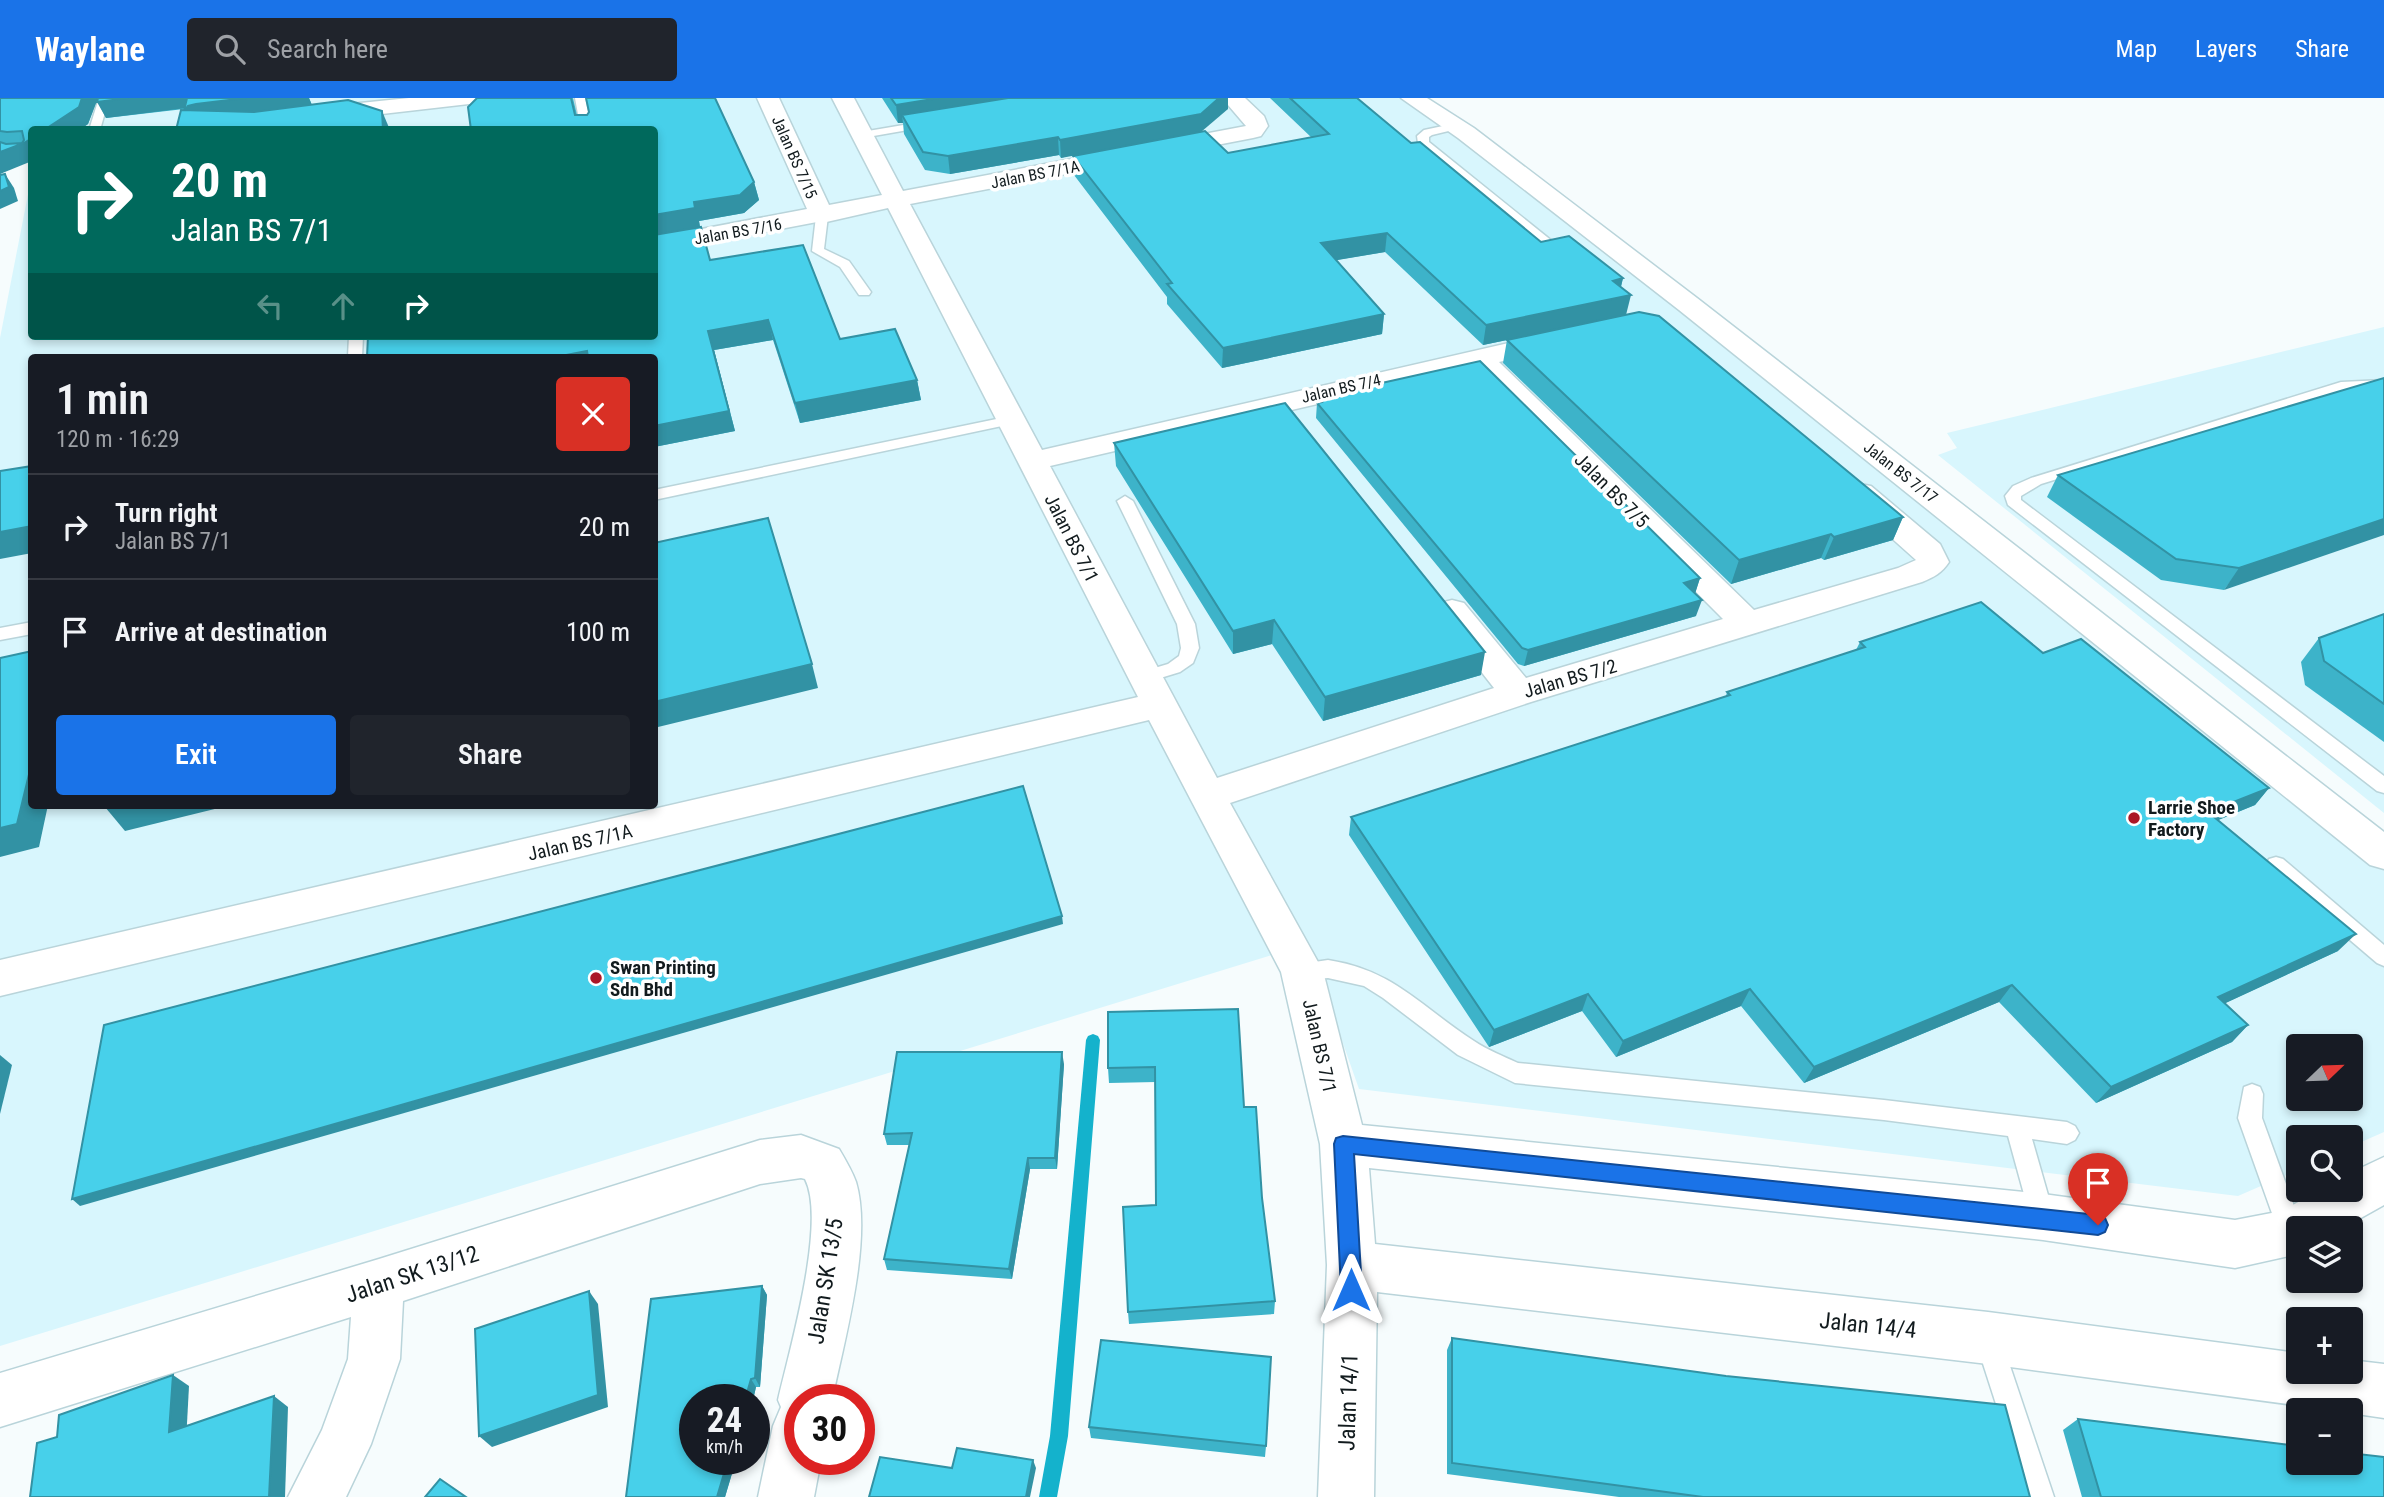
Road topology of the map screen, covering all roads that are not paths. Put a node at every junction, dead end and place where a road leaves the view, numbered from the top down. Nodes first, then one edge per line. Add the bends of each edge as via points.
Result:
1 (104, 98) edge
2 (469, 98) edge
3 (580, 98) edge
4 (768, 98) edge
5 (843, 98) edge
6 (1233, 98) edge
7 (1412, 98) edge
8 (300, 116) edge
9 (941, 122) edge
10 (95, 126) edge
11 (586, 126) edge
12 (1457, 126) junction
13 (862, 135) junction
14 (897, 200) junction
15 (822, 216) junction
16 (1548, 244) edge
17 (658, 245) edge
18 (864, 292) dead end
19 (1578, 335) edge
20 (1478, 357) junction
21 (2384, 384) edge
22 (1284, 402) junction
23 (1011, 420) junction
24 (1310, 434) edge
25 (1032, 461) junction
26 (1842, 478) edge
27 (658, 494) edge
28 (1125, 500) dead end
29 (1431, 585) edge
30 (1747, 623) junction
31 (28, 629) edge
32 (0, 634) edge
33 (1152, 691) junction
34 (1518, 693) junction
35 (2384, 786) edge
36 (1207, 796) junction
37 (2384, 854) edge
38 (2276, 865) edge
39 (2384, 957) edge
40 (1302, 971) junction
41 (0, 978) edge
42 (2252, 1094) dead end
43 (2017, 1127) junction
44 (2067, 1133) dead end
45 (1343, 1144) junction
46 (823, 1165) joint
47 (2384, 1179) edge
48 (2290, 1216) edge
49 (2320, 1216) edge
50 (2043, 1217) junction
51 (2286, 1232) edge
52 (1352, 1265) junction
53 (379, 1284) junction
54 (1988, 1338) junction
55 (808, 1384) edge
56 (2384, 1391) edge
57 (0, 1400) edge
58 (790, 1475) edge
59 (316, 1497) edge
60 (786, 1497) edge
61 (1346, 1497) edge
62 (2040, 1497) edge

1 - 10 lane
2 - 8 street via 440,111
3 - 11 lane
4 - 15 street, Jalan BS 7/15
5 - 13 street, Jalan BS 7/1
6 - 14 street, Jalan BS 7/1A via 1256,121 1253,131
7 - 12 street, Jalan BS 7/17
9 - 13 lane
12 - 16 lane via 1428,132 1424,142
12 - 37 street, Jalan BS 7/17
13 - 14 street, Jalan BS 7/1
14 - 15 street, Jalan BS 7/16
14 - 23 street, Jalan BS 7/1
15 - 17 street, Jalan BS 7/16
15 - 18 lane via 812,252 845,264
19 - 20 street, Jalan BS 7/4
20 - 22 street, Jalan BS 7/4
20 - 30 street, Jalan BS 7/5
21 - 35 lane via 2346,385 2036,481 2013,496 2014,502
22 - 24 street
22 - 25 street, Jalan BS 7/4
23 - 25 street, Jalan BS 7/1
23 - 27 lane
25 - 33 street, Jalan BS 7/1
26 - 30 street, Jalan BS 7/2 via 1929,551 1933,562 1910,575
28 - 33 lane via 1186,624 1190,648 1187,659
29 - 34 street
30 - 34 street, Jalan BS 7/2
31 - 32 lane
33 - 36 street, Jalan BS 7/1
33 - 41 street, Jalan BS 7/1A
34 - 36 street, Jalan BS 7/2
36 - 40 street, Jalan BS 7/1
38 - 39 lane
40 - 43 lane via 1349,970 1379,982 1466,1048 1515,1073
40 - 45 street, Jalan BS 7/1
42 - 48 lane via 2250,1118
43 - 44 lane
43 - 50 lane
45 - 50 street
45 - 52 street, Jalan BS 7/1
46 - 53 street, Jalan SK 13/12 via 810,1157 760,1162
46 - 55 street, Jalan SK 13/5 via 834,1186 838,1216
47 - 49 street
50 - 51 street via 2235,1244
52 - 54 street, Jalan 14/4
52 - 61 street, Jalan 14/1
53 - 57 street, Jalan SK 13/12
53 - 59 street via 374,1359 344,1444
54 - 56 street, Jalan 14/4
54 - 62 lane
58 - 60 street

